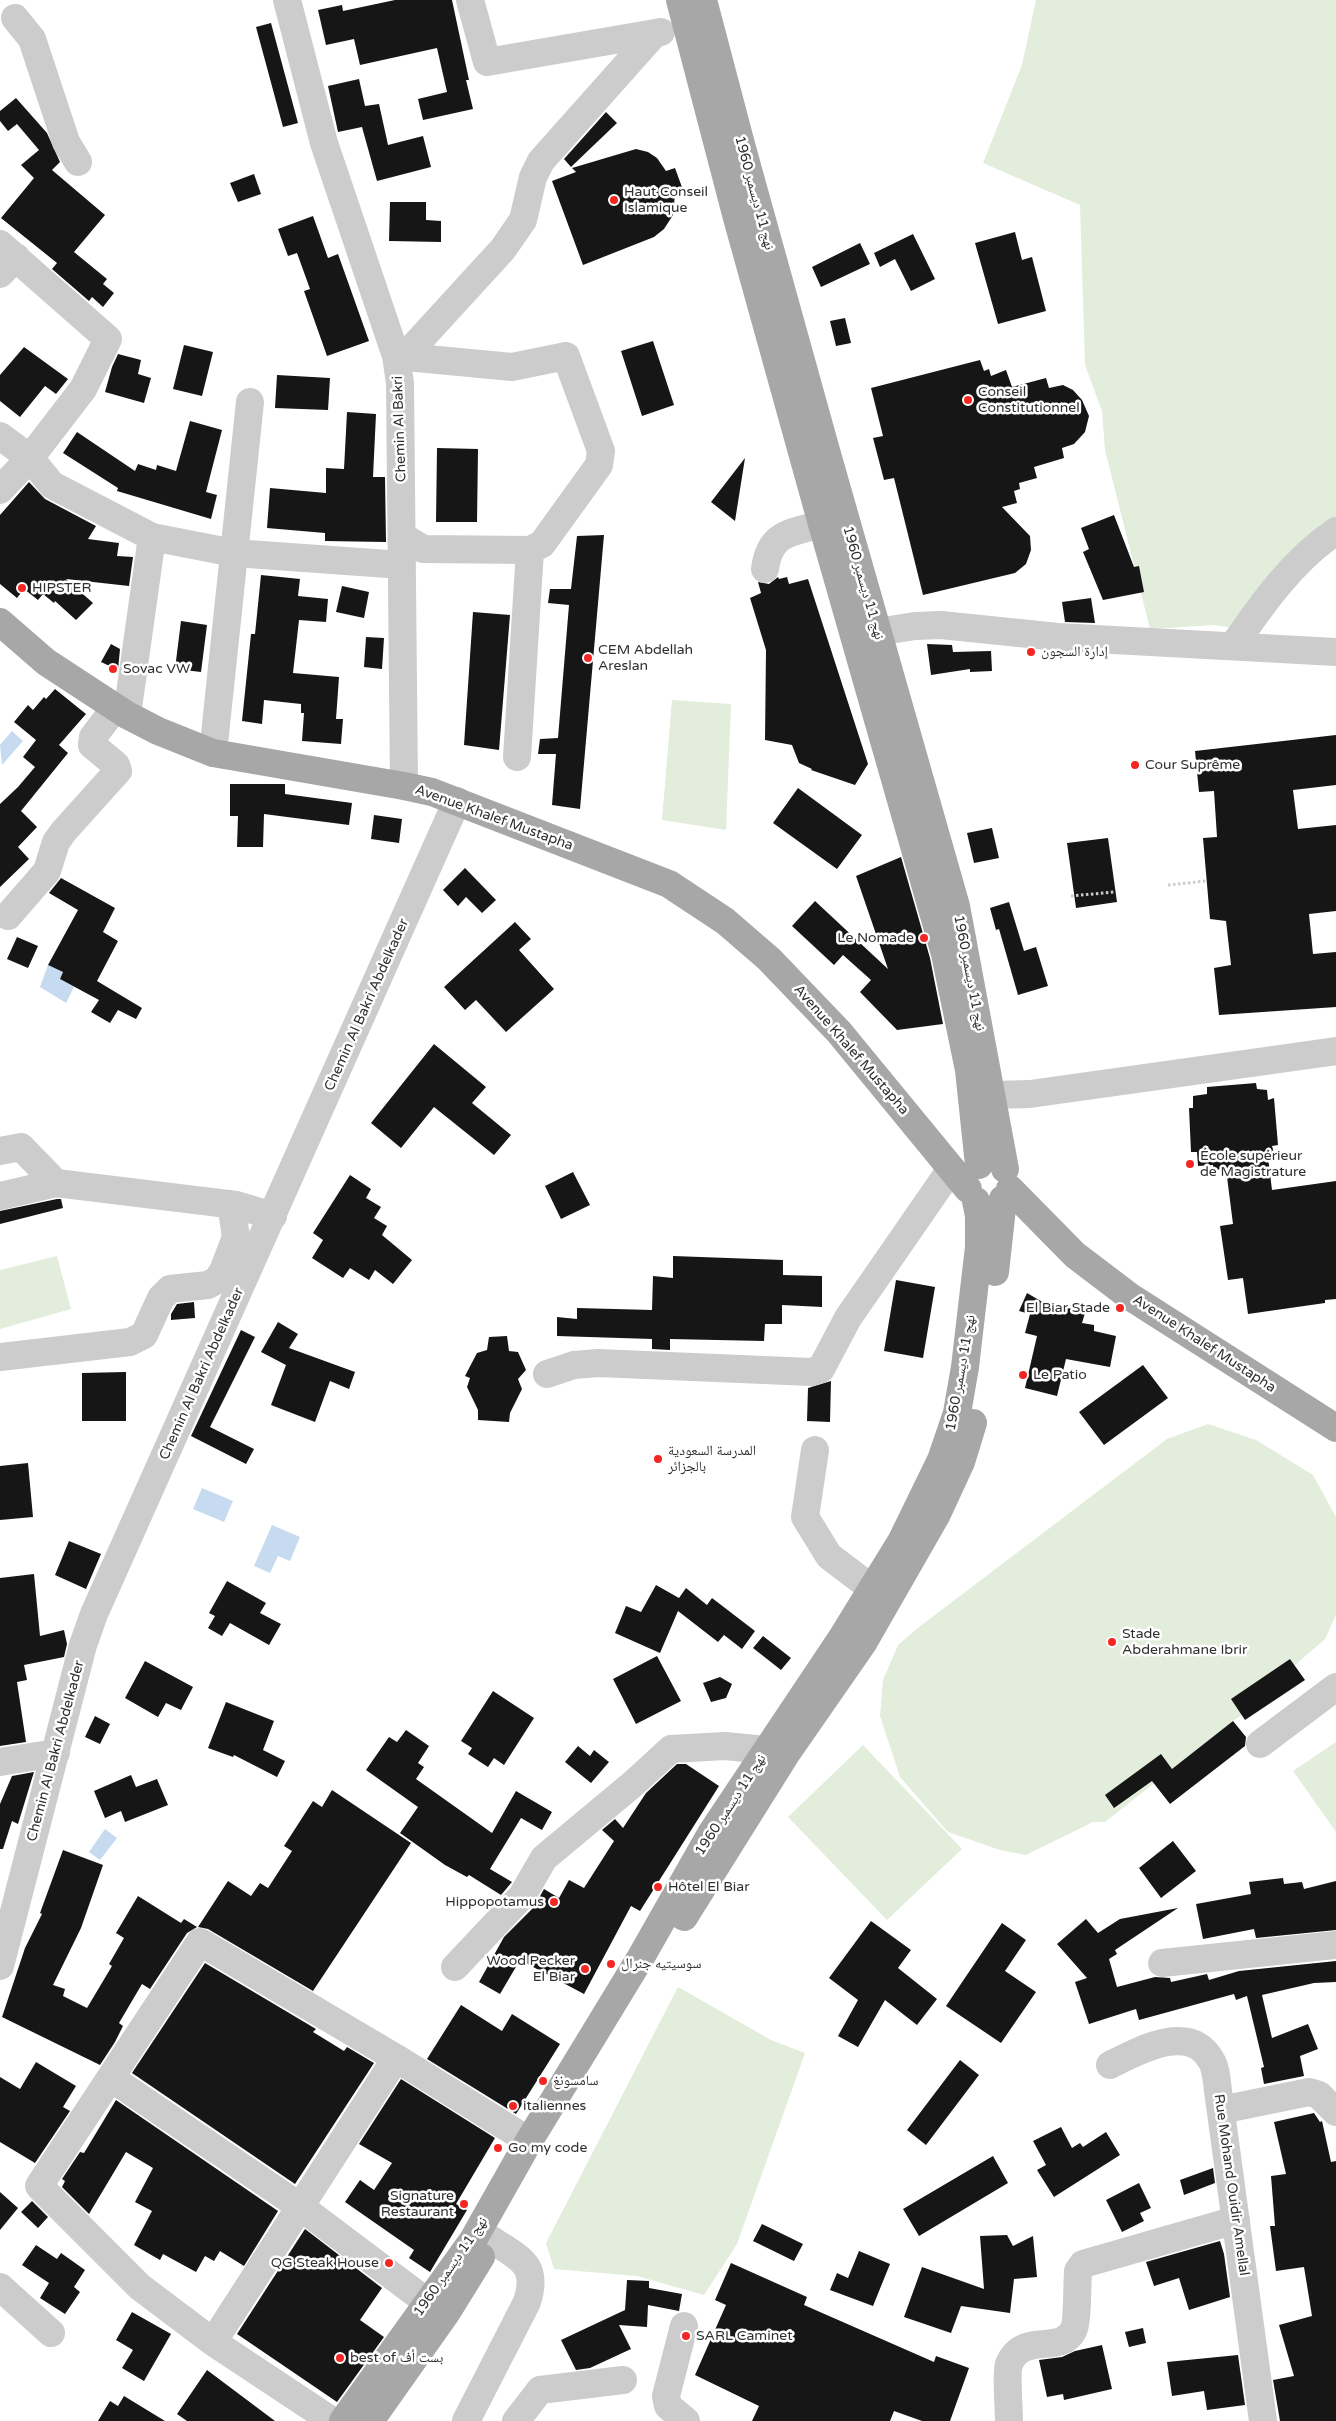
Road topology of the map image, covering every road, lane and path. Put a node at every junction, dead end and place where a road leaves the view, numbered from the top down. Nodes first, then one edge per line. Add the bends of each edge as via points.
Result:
1 (287, 0) edge
2 (470, 0) edge
3 (703, 0) edge
4 (684, 11) edge
5 (13, 17) edge
6 (655, 33) junction
7 (78, 162) dead end
8 (5, 259) edge
9 (400, 356) junction
10 (250, 402) dead end
11 (0, 436) edge
12 (30, 458) junction
13 (0, 490) edge
14 (822, 524) junction
15 (1336, 531) edge
16 (402, 536) junction
17 (152, 537) junction
18 (530, 550) junction
19 (234, 553) junction
20 (402, 565) junction
21 (765, 569) dead end
22 (0, 622) edge
23 (877, 632) junction
24 (1233, 646) junction
25 (1336, 652) edge
26 (121, 712) junction
27 (213, 753) junction
28 (517, 757) dead end
29 (404, 786) junction
30 (457, 801) junction
31 (1206, 881) dead end
32 (1168, 885) dead end
33 (1114, 892) dead end
34 (1071, 896) dead end
35 (8, 916) dead end
36 (1336, 1051) edge
37 (992, 1095) junction
38 (0, 1151) edge
39 (56, 1183) junction
40 (986, 1187) junction
41 (0, 1196) edge
42 (232, 1204) junction
43 (273, 1216) junction
44 (0, 1357) edge
45 (547, 1374) dead end
46 (1336, 1428) edge
47 (814, 1450) dead end
48 (874, 1587) junction
49 (1336, 1687) edge
50 (1260, 1744) dead end
51 (766, 1750) junction
52 (56, 1753) junction
53 (0, 1762) edge
54 (1336, 1945) edge
55 (1162, 1963) dead end
56 (0, 1966) edge
57 (455, 1967) dead end
58 (396, 2058) junction
59 (1110, 2065) dead end
60 (111, 2078) junction
61 (1221, 2110) junction
62 (1336, 2112) edge
63 (529, 2141) junction
64 (302, 2208) junction
65 (1236, 2220) junction
66 (492, 2240) junction
67 (0, 2287) edge
68 (427, 2302) junction
69 (684, 2326) dead end
70 (51, 2333) dead end
71 (214, 2342) junction
72 (623, 2380) dead end
73 (332, 2421) edge
74 (343, 2421) edge
75 (370, 2421) edge
76 (466, 2421) edge
77 (516, 2421) edge
78 (686, 2421) edge
79 (1009, 2421) edge
80 (1264, 2421) edge

1 - 9 street, Chemin Al Bakri via 324,143
2 - 6 street via 487,62
3 - 23 main road, نهج 11 ديسمبر 1960
4 - 6 street
4 - 14 main road, نهج 11 ديسمبر 1960 via 737,218
5 - 7 street via 32,38 66,142
6 - 9 street via 541,161 533,177 523,220 503,249
8 - 12 street via 108,339 83,389
9 - 16 street, Chemin Al Bakri
9 - 18 street via 512,367 566,356 601,451 599,465 542,544
10 - 19 street
11 - 12 street
12 - 13 street
12 - 17 street via 52,485
14 - 21 street via 784,536 774,543 767,554
14 - 40 main road, نهج 11 ديسمبر 1960 via 945,954 969,1070
15 - 24 street via 1293,567 1269,594
16 - 18 street via 423,549
16 - 20 street, Chemin Al Bakri
17 - 19 street
17 - 26 street
18 - 28 street
19 - 20 street
19 - 27 street
20 - 29 street, Chemin Al Bakri
22 - 26 main road, Avenue Khalef Mustapha via 46,662
23 - 24 street via 941,625 1058,637
23 - 37 main road, نهج 11 ديسمبر 1960 via 956,906
24 - 25 street
26 - 27 main road, Avenue Khalef Mustapha
26 - 35 street via 93,737 92,745 116,765 118,771 64,831 56,842 47,871
27 - 29 main road, Avenue Khalef Mustapha
29 - 30 main road, Avenue Khalef Mustapha
30 - 40 main road, Avenue Khalef Mustapha via 669,884 725,921 768,959 839,1032 920,1130
30 - 43 street, Chemin Al Bakri Abdelkader
31 - 32 path
33 - 34 path
36 - 37 street via 1030,1094
37 - 40 main road, نهج 11 ديسمبر 1960
38 - 39 street via 21,1147
39 - 41 street
39 - 42 street
40 - 45 street via 848,1318 821,1369 811,1372 598,1363
40 - 46 main road, Avenue Khalef Mustapha via 1130,1296
40 - 48 main road, نهج 11 ديسمبر 1960 via 979,1216 979,1247 957,1413 941,1460 902,1540
40 - 66 main road, نهج 11 ديسمبر 1960 via 979,1396 962,1462 937,1514 863,1643 786,1754 644,1978
42 - 43 street
42 - 44 street via 236,1237 217,1280 208,1285 170,1289 160,1298 144,1336 130,1342
43 - 52 street, Chemin Al Bakri Abdelkader via 94,1614
47 - 48 street via 805,1517 828,1556
48 - 51 main road, نهج 11 ديسمبر 1960
49 - 50 street
51 - 57 street via 725,1746 671,1749 544,1858 522,1896
51 - 63 main road, نهج 11 ديسمبر 1960 via 712,1832 641,1957
52 - 53 street
52 - 56 street, Chemin Al Bakri Abdelkader
54 - 55 street
58 - 60 street via 200,1942
58 - 63 street
58 - 64 street
59 - 61 street, Rue Mohand Ouidir Amellal via 1162,2042 1181,2041 1198,2047 1212,2060
60 - 64 street
60 - 71 street via 39,2186 140,2287
61 - 62 street via 1309,2092 1319,2095
61 - 65 street, Rue Mohand Ouidir Amellal
63 - 68 main road, نهج 11 ديسمبر 1960 via 473,2240
64 - 68 street
64 - 71 street
65 - 79 street via 1083,2264 1078,2270 1074,2330 1067,2339 1057,2343 1032,2344 1021,2349 1009,2364
65 - 80 street, Rue Mohand Ouidir Amellal
66 - 75 main road, نهج 11 ديسمبر 1960
66 - 76 street via 522,2260 532,2284 527,2302
67 - 70 street
68 - 74 main road, نهج 11 ديسمبر 1960
69 - 78 street via 666,2396 668,2406
71 - 73 street
72 - 77 street via 540,2390

